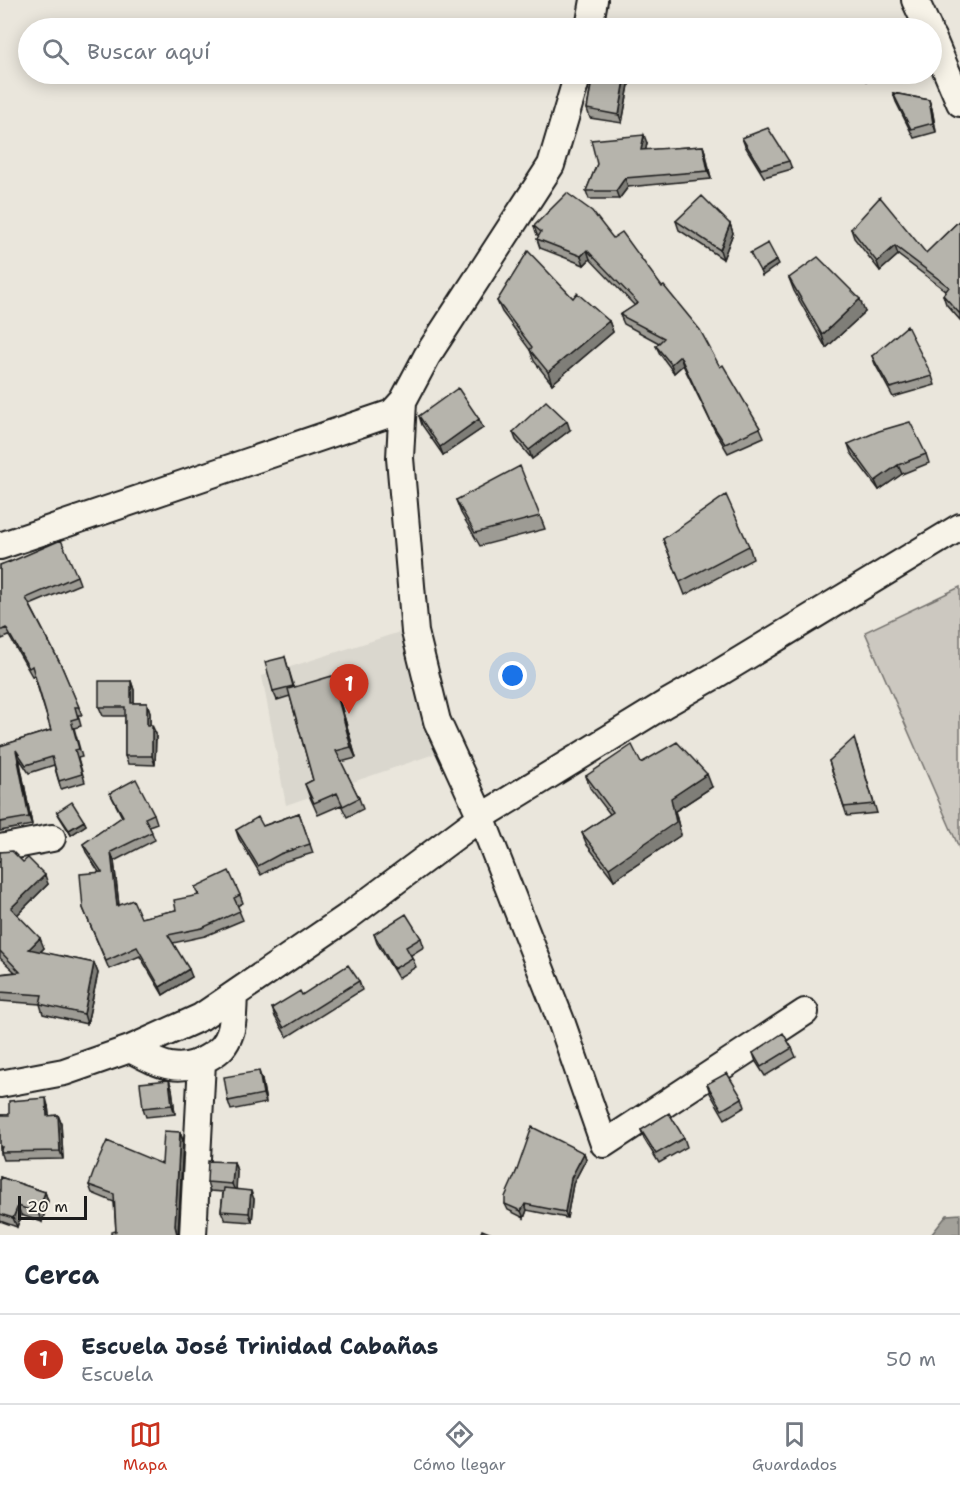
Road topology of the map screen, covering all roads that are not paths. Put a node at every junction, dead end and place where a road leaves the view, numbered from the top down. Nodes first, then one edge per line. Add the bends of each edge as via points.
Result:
1 (594, 0) edge
2 (915, 0) edge
3 (590, 18) edge
4 (923, 18) edge
5 (942, 61) edge
6 (576, 84) edge
7 (960, 103) edge
8 (403, 401) junction
9 (960, 527) edge
10 (0, 546) edge
11 (481, 817) junction
12 (52, 838) dead end
13 (0, 848) edge
14 (234, 995) junction
15 (805, 1012) dead end
16 (130, 1049) junction
17 (202, 1062) junction
18 (0, 1084) edge
19 (193, 1235) edge

1 - 3 street
2 - 4 street
5 - 7 street
6 - 8 street via 551,165 427,356
8 - 10 street via 392,413
8 - 11 street via 400,458 415,632 437,722
9 - 11 street
11 - 14 street via 346,918
11 - 15 street via 561,1021 604,1144
12 - 13 street
14 - 16 street via 201,1017
14 - 17 street via 231,1031 222,1049
16 - 17 street via 167,1065 185,1068
16 - 18 street via 64,1072
17 - 19 street

